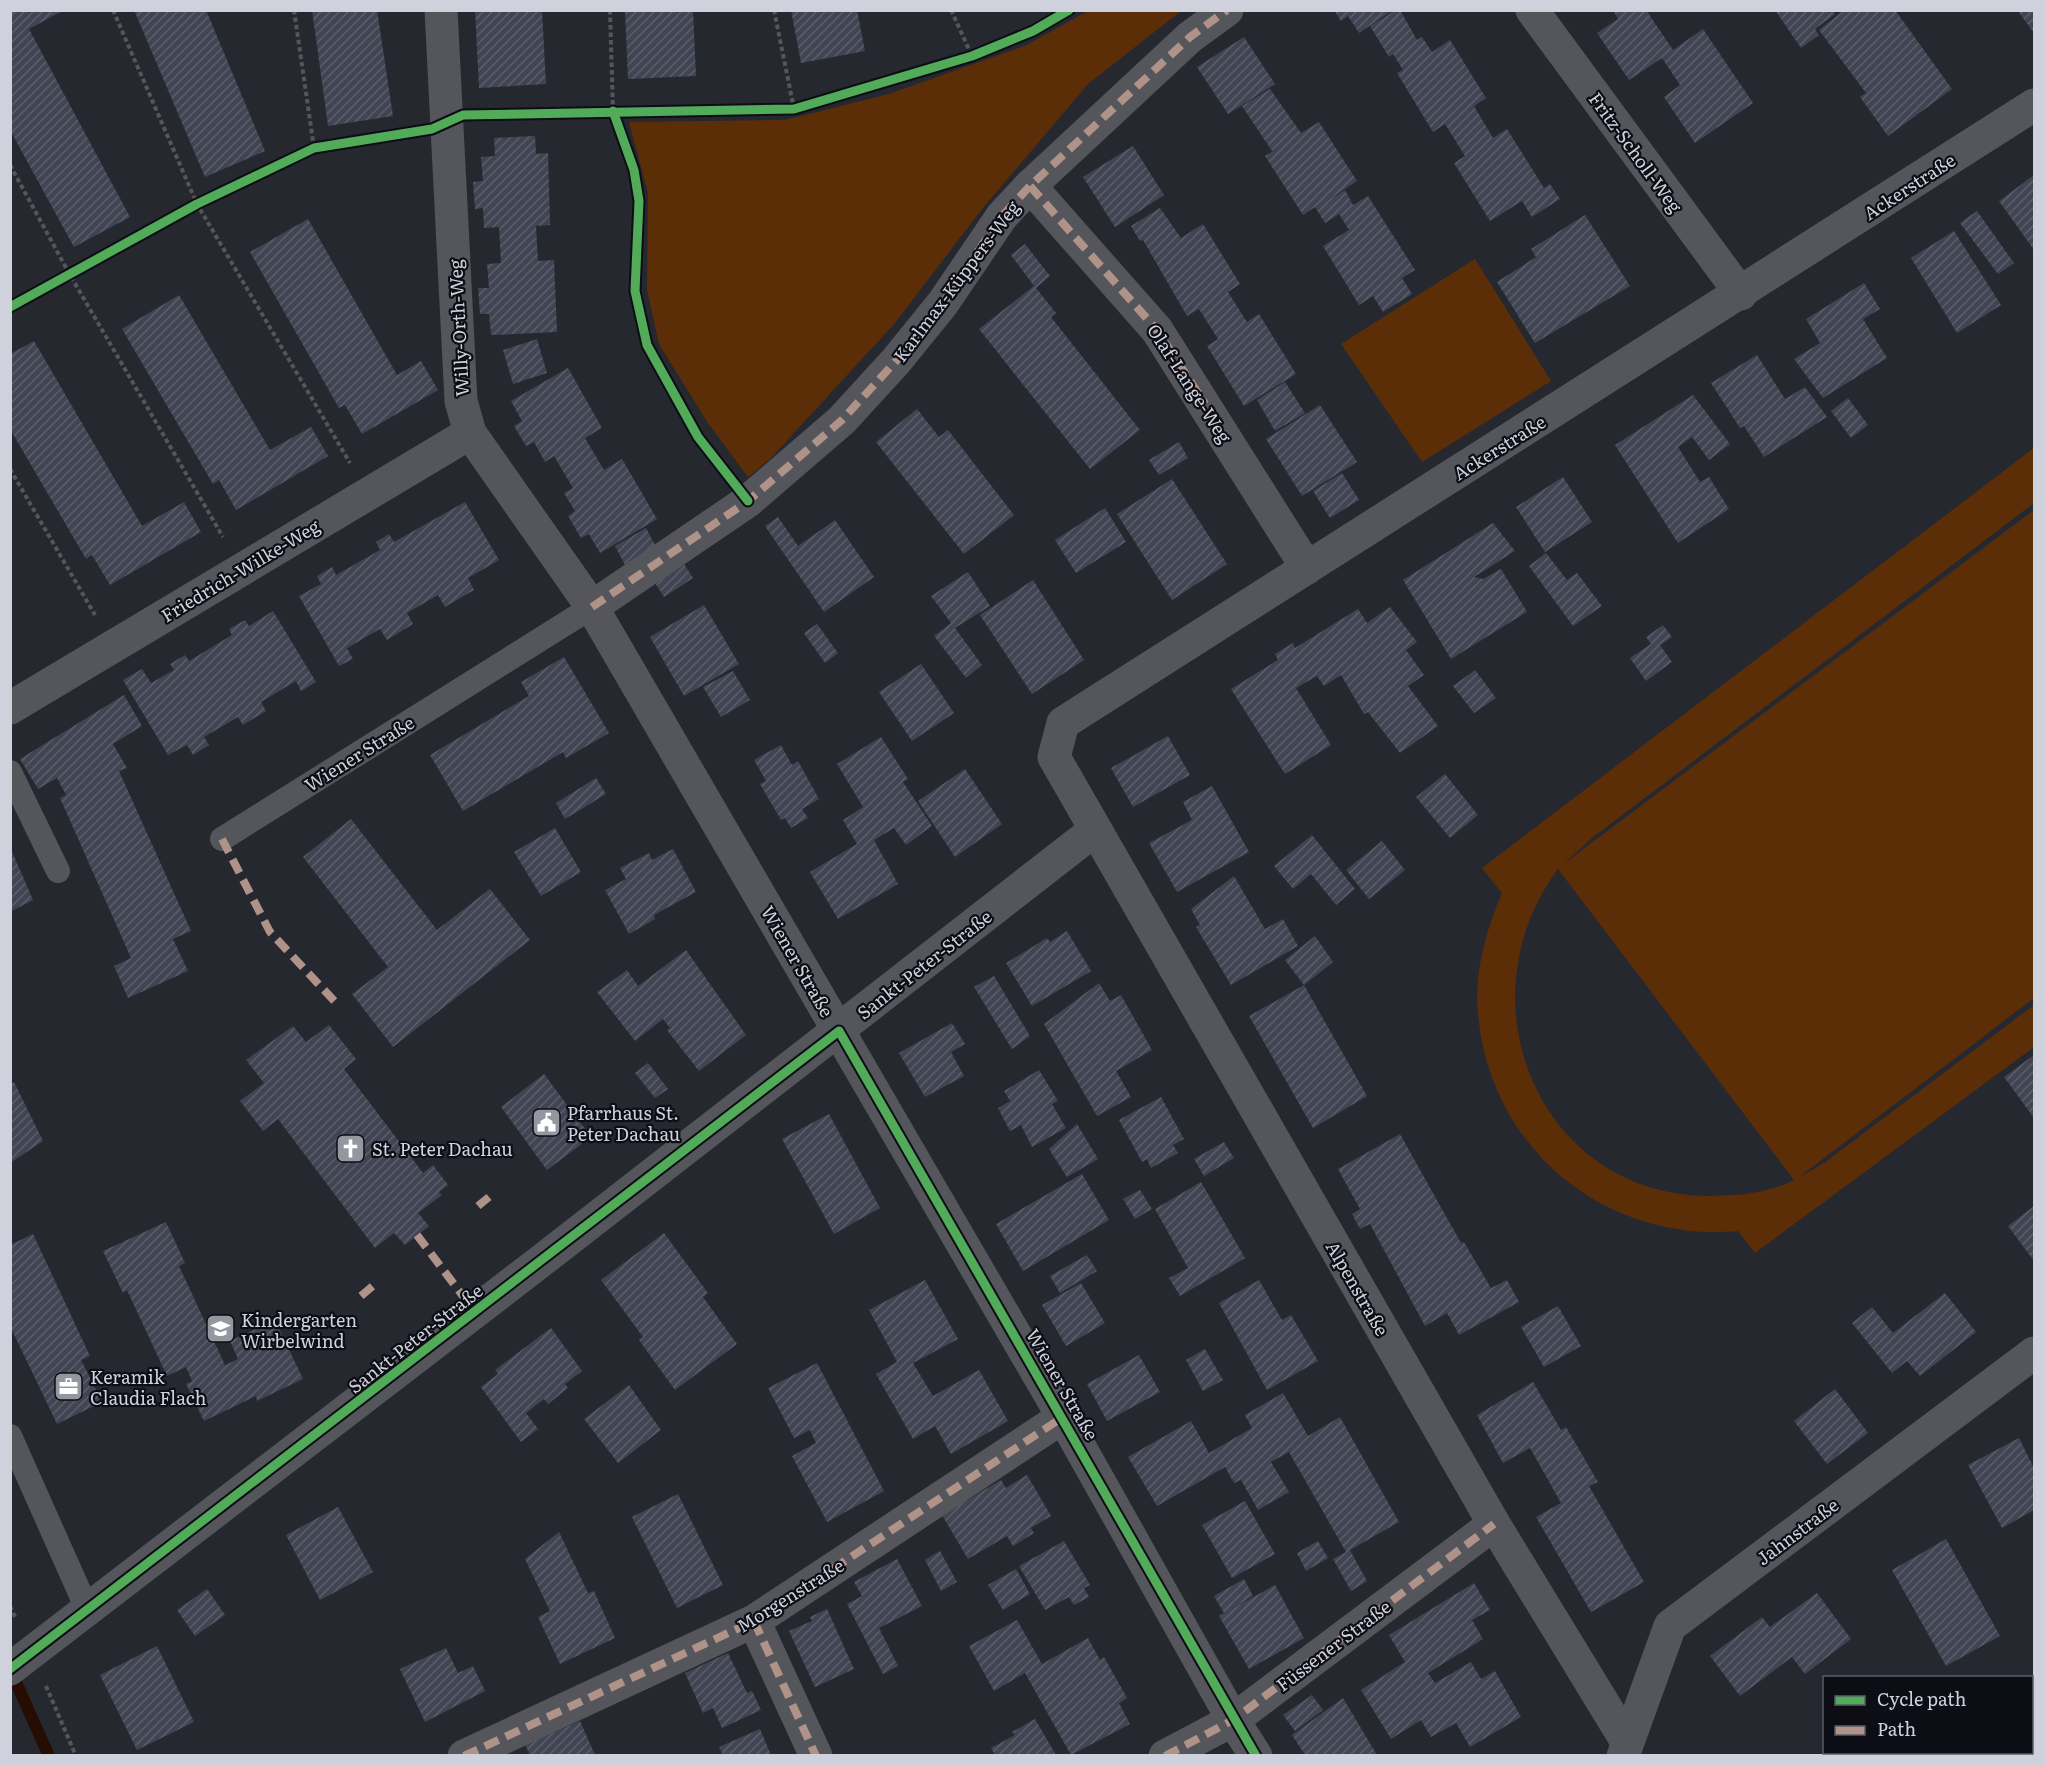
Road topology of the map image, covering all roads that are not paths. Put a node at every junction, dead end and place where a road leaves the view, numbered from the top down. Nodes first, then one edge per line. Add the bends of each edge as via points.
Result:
1 (441, 10) edge
2 (1227, 10) edge
3 (1532, 10) edge
4 (2034, 105) edge
5 (1030, 186) junction
6 (1741, 294) junction
7 (470, 433) junction
8 (1306, 568) junction
9 (591, 607) junction
10 (10, 708) edge
11 (10, 772) edge
12 (1095, 830) junction
13 (222, 839) dead end
14 (58, 871) dead end
15 (839, 1031) junction
16 (2034, 1353) edge
17 (1063, 1417) junction
18 (10, 1436) edge
19 (1494, 1524) junction
20 (88, 1611) junction
21 (754, 1621) junction
22 (22, 1662) edge
23 (1233, 1720) junction
24 (1625, 1749) edge
25 (464, 1755) edge
26 (816, 1755) edge
27 (1165, 1755) edge
28 (1256, 1755) edge

1 - 7 street, Willy-Orth-Weg via 461,401
2 - 5 street, Karlmax-Küppers-Weg via 1182,43
3 - 6 street, Fritz-Scholl-Weg
4 - 6 street, Ackerstraße
5 - 8 street, Olaf-Lange-Weg via 1157,330
5 - 9 street, Karlmax-Küppers-Weg via 1002,216 943,303 842,420 748,501
6 - 8 street, Ackerstraße
7 - 9 street, Willy-Orth-Weg
7 - 10 street, Friedrich-Wilke-Weg
8 - 12 street, Ackerstraße via 1063,723 1054,757
9 - 13 lane, Wiener Straße
9 - 15 street, Wiener Straße
11 - 14 lane
12 - 15 street, Sankt-Peter-Straße
12 - 19 street, Alpenstraße
15 - 17 street, Wiener Straße
15 - 20 street, Sankt-Peter-Straße
16 - 24 street, Jahnstraße via 1670,1626
17 - 21 street, Morgenstraße
17 - 23 street, Wiener Straße
18 - 20 lane
19 - 23 street, Füssener Straße
19 - 24 street, Alpenstraße
20 - 22 street, Sankt-Peter-Straße
21 - 25 street, Morgenstraße
21 - 26 street
23 - 27 street, Füssener Straße
23 - 28 street, Wiener Straße

